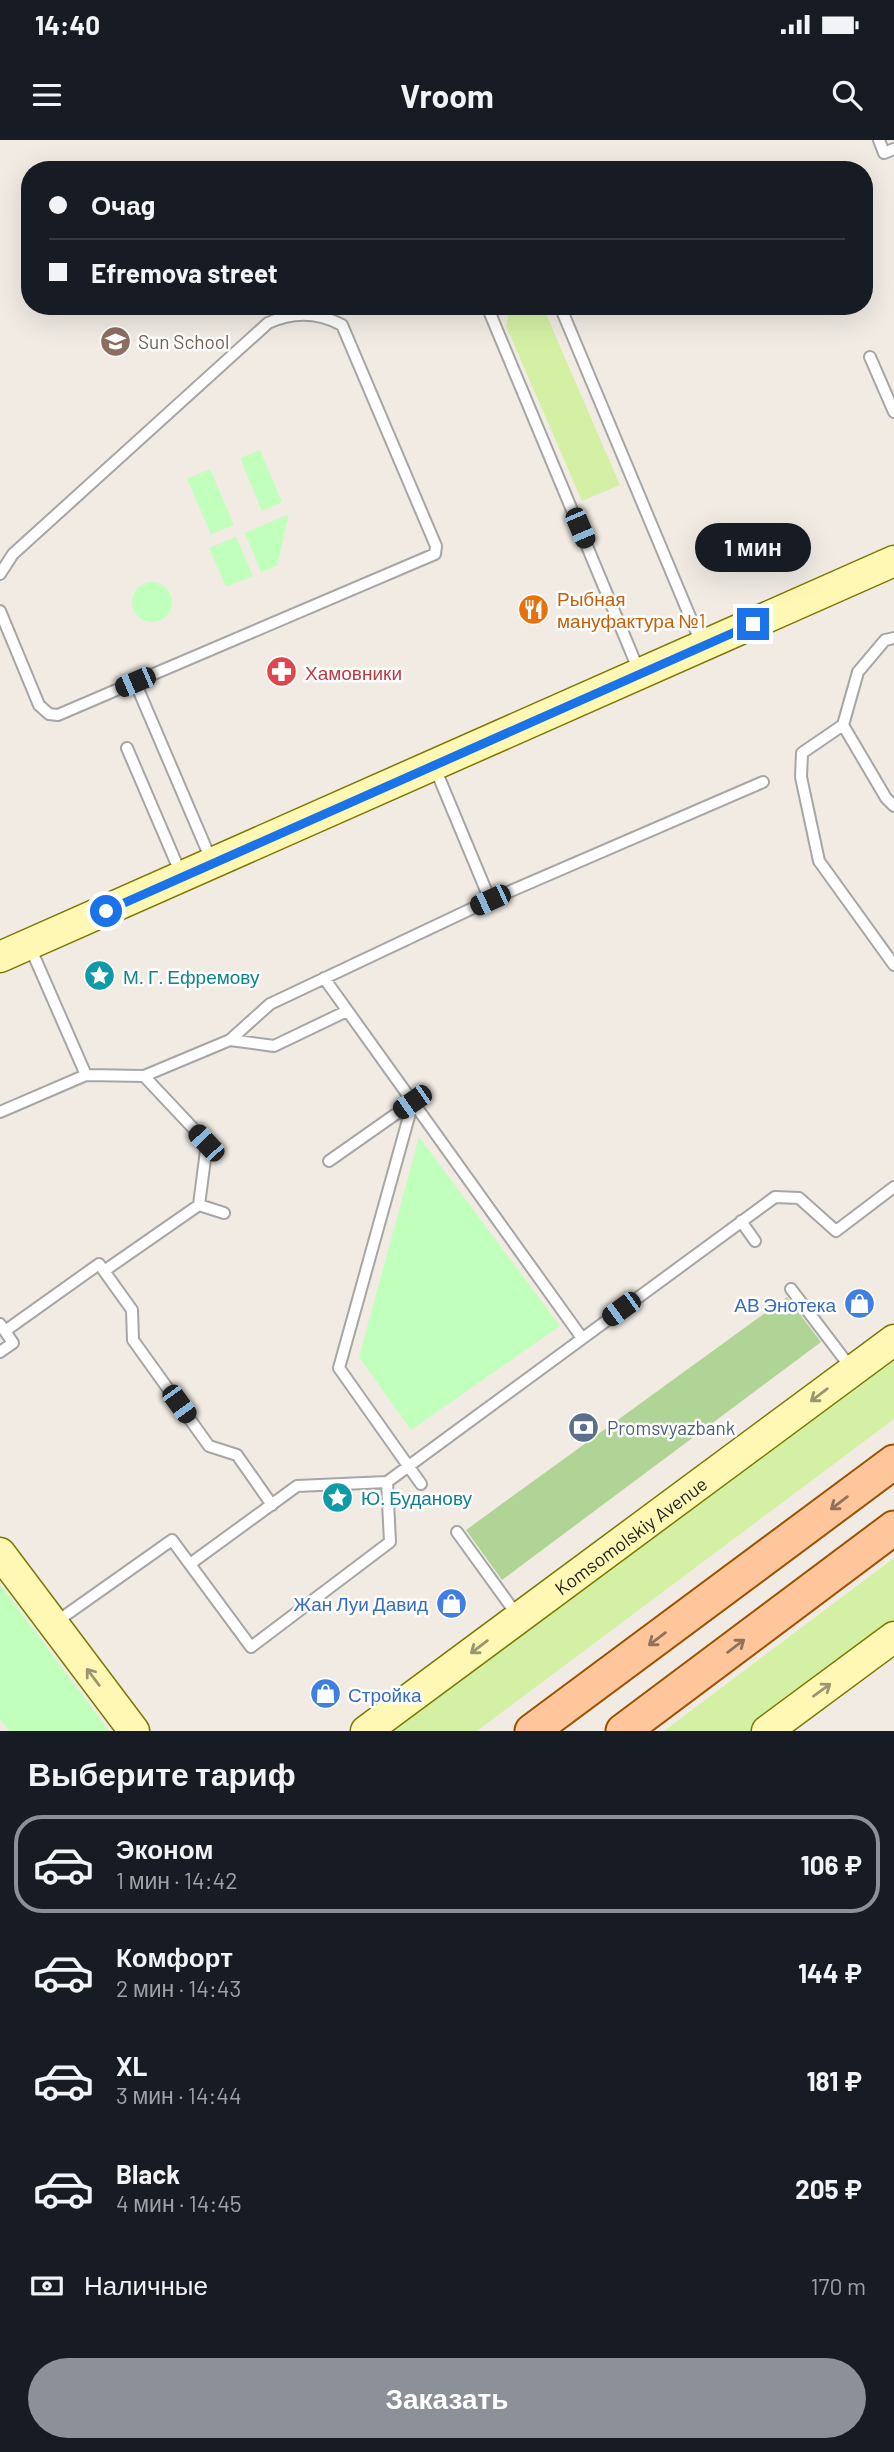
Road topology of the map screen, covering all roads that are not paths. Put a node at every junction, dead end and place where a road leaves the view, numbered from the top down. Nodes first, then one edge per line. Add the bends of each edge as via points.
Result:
1 (879, 140) edge
2 (894, 149) edge
3 (301, 315) edge
4 (314, 315) edge
5 (491, 315) edge
6 (564, 315) edge
7 (870, 357) dead end
8 (894, 412) edge
9 (894, 561) edge
10 (0, 574) edge
11 (0, 611) edge
12 (894, 638) edge
13 (702, 646) junction
14 (640, 673) junction
15 (135, 682) junction
16 (843, 725) junction
17 (127, 748) dead end
18 (434, 766) junction
19 (763, 782) dead end
20 (894, 806) edge
21 (212, 863) junction
22 (182, 877) junction
23 (490, 900) junction
24 (29, 944) junction
25 (0, 957) edge
26 (894, 965) edge
27 (324, 978) junction
28 (347, 1011) junction
29 (230, 1040) junction
30 (86, 1075) junction
31 (144, 1076) junction
32 (412, 1102) junction
33 (0, 1112) edge
34 (329, 1161) dead end
35 (894, 1187) edge
36 (199, 1205) junction
37 (225, 1213) dead end
38 (741, 1221) junction
39 (755, 1241) dead end
40 (104, 1271) junction
41 (791, 1289) dead end
42 (3, 1327) edge
43 (582, 1338) junction
44 (894, 1340) edge
45 (0, 1352) edge
46 (852, 1370) junction
47 (894, 1462) edge
48 (409, 1464) junction
49 (387, 1482) junction
50 (421, 1484) dead end
51 (272, 1505) junction
52 (894, 1528) edge
53 (457, 1532) dead end
54 (0, 1553) edge
55 (190, 1564) junction
56 (519, 1618) junction
57 (54, 1624) junction
58 (894, 1637) edge
59 (134, 1731) edge
60 (366, 1731) edge
61 (532, 1731) edge
62 (623, 1731) edge
63 (767, 1731) edge

1 - 2 lane via 884,153
3 - 10 lane via 268,323 13,554
4 - 15 lane via 342,325 436,546 435,554
5 - 14 lane
6 - 13 lane
7 - 8 lane
9 - 13 street
11 - 15 lane via 40,705 49,714 58,715
12 - 16 lane via 886,640 858,672
13 - 14 street
14 - 18 street
15 - 21 lane
16 - 20 lane
16 - 26 lane via 802,753 801,777 812,833 819,861
17 - 22 lane
18 - 21 street
18 - 23 lane
19 - 23 lane
21 - 22 street
22 - 24 street
23 - 27 lane
24 - 25 street
24 - 30 lane
27 - 28 lane
27 - 29 lane via 270,1004
28 - 29 lane via 274,1046
28 - 32 lane
29 - 31 lane
30 - 31 lane
30 - 33 lane
31 - 36 lane via 206,1143
32 - 34 lane
32 - 43 lane
32 - 48 lane via 339,1368
35 - 38 lane via 836,1231 799,1198 775,1197
36 - 37 lane
36 - 40 lane
38 - 39 lane
38 - 43 lane
40 - 42 lane via 99,1264
40 - 51 lane via 132,1310 133,1340 209,1446 237,1455
41 - 46 lane
42 - 45 lane via 13,1343
43 - 48 lane
44 - 46 street, Komsomolskiy Avenue
46 -> 56 street, Komsomolskiy Avenue
47 -> 61 main road
48 - 49 lane
48 - 50 lane
49 - 51 lane via 297,1486
49 - 55 lane via 390,1542 251,1647
51 - 55 lane
62 -> 52 main road
53 - 56 lane
54 - 57 street
55 - 57 lane via 172,1540
56 -> 60 street, Komsomolskiy Avenue
59 -> 57 street
63 -> 58 street

